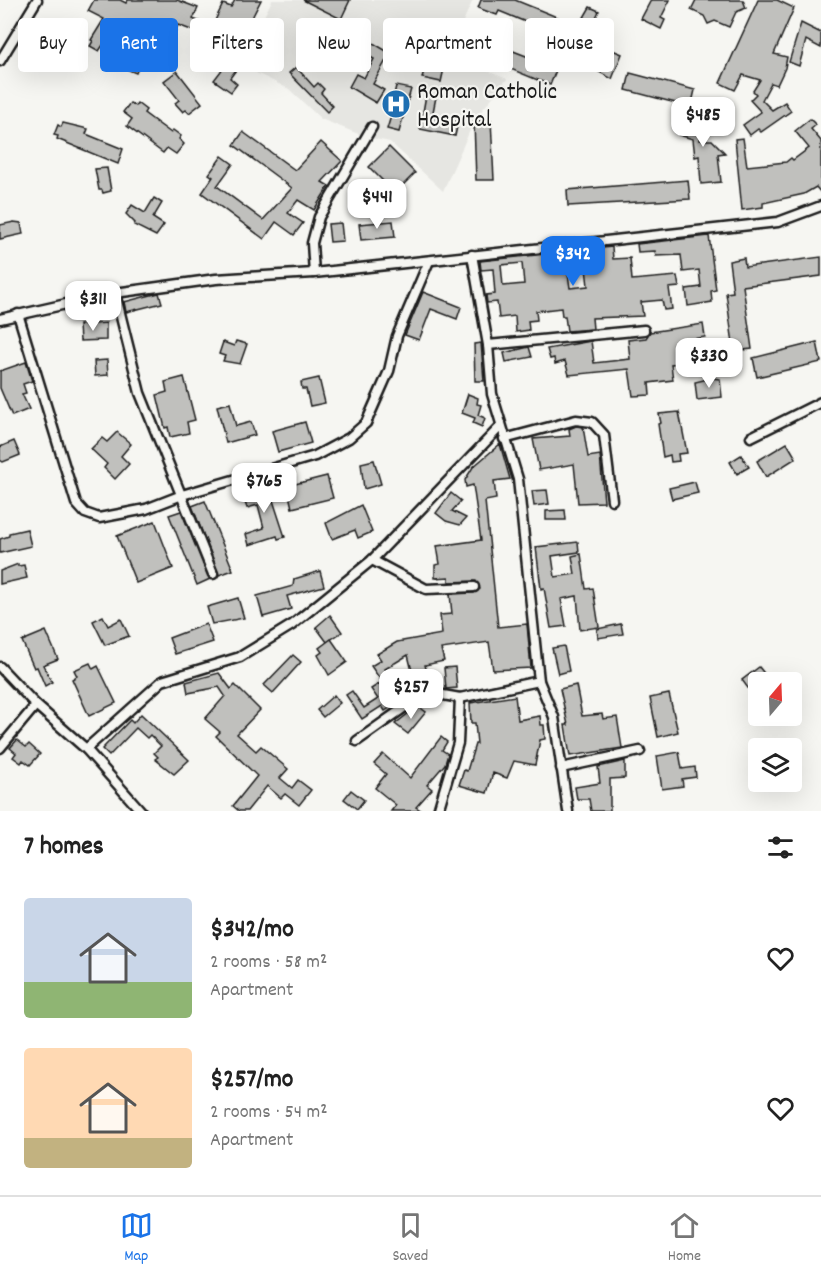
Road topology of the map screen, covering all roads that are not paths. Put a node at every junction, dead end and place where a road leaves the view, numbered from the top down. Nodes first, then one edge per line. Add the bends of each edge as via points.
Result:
1 (37, 0) edge
2 (0, 61) edge
3 (372, 127) dead end
4 (821, 206) edge
5 (472, 255) junction
6 (429, 261) junction
7 (314, 273) junction
8 (115, 294) junction
9 (18, 314) junction
10 (0, 319) edge
11 (644, 330) dead end
12 (488, 345) junction
13 (821, 402) edge
14 (500, 427) junction
15 (751, 436) dead end
16 (504, 439) junction
17 (182, 495) junction
18 (612, 500) dead end
19 (372, 560) junction
20 (213, 574) dead end
21 (474, 587) dead end
22 (0, 667) edge
23 (539, 681) junction
24 (460, 698) junction
25 (36, 705) junction
26 (357, 741) dead end
27 (0, 748) edge
28 (86, 749) junction
29 (640, 751) dead end
30 (561, 768) junction
31 (141, 811) edge
32 (438, 811) edge
33 (568, 811) edge

1 - 2 street
3 - 7 street via 319,217 312,243
4 - 5 street via 778,222
5 - 6 street
5 - 12 street
6 - 7 street
6 - 17 street via 366,423 350,438 315,456
7 - 8 street via 216,279
8 - 9 street
8 - 17 street via 140,393
9 - 10 street
9 - 17 street via 76,503 85,513 99,518 146,509
11 - 12 street
12 - 14 street via 492,394
13 - 15 street
14 - 16 street
14 - 19 street
16 - 18 street via 576,420 592,422 604,435
16 - 23 street via 518,479
17 - 20 street
19 - 21 street via 426,589
19 - 28 street via 292,625 240,657 162,681
22 - 25 street
23 - 24 street
23 - 30 street via 554,717
24 - 26 street via 426,692
24 - 32 street via 458,743
25 - 27 street
25 - 28 street
28 - 31 street
29 - 30 street
30 - 33 street

